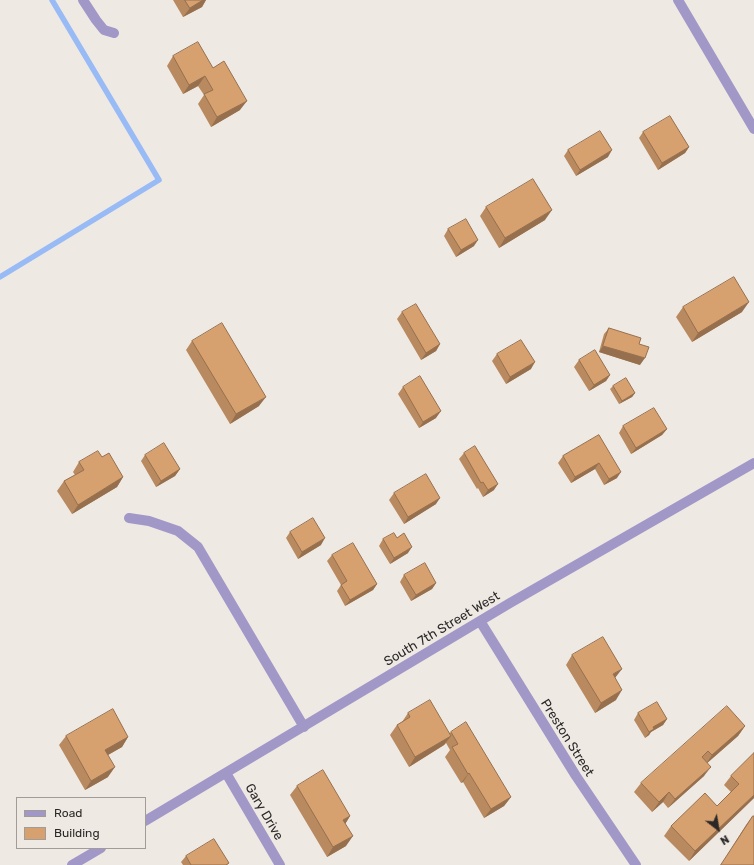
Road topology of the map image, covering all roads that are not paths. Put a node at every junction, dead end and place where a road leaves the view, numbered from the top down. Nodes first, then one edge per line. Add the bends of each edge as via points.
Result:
1 (83, 0) edge
2 (678, 0) edge
3 (114, 33) dead end
4 (754, 129) edge
5 (754, 463) edge
6 (129, 518) dead end
7 (480, 622) junction
8 (304, 726) junction
9 (226, 773) junction
10 (146, 820) edge
11 (99, 849) edge
12 (72, 865) edge
13 (280, 865) edge
14 (636, 865) edge

1 - 3 street via 104,30
2 - 4 street
5 - 7 street, South 7th Street West
6 - 8 street via 149,521 178,531 198,547
7 - 8 street, South 7th Street West
7 - 14 street, Preston Street via 576,776
8 - 9 street, South 7th Street West
9 - 10 street, South 7th Street West
9 - 13 street, Gary Drive
11 - 12 street

